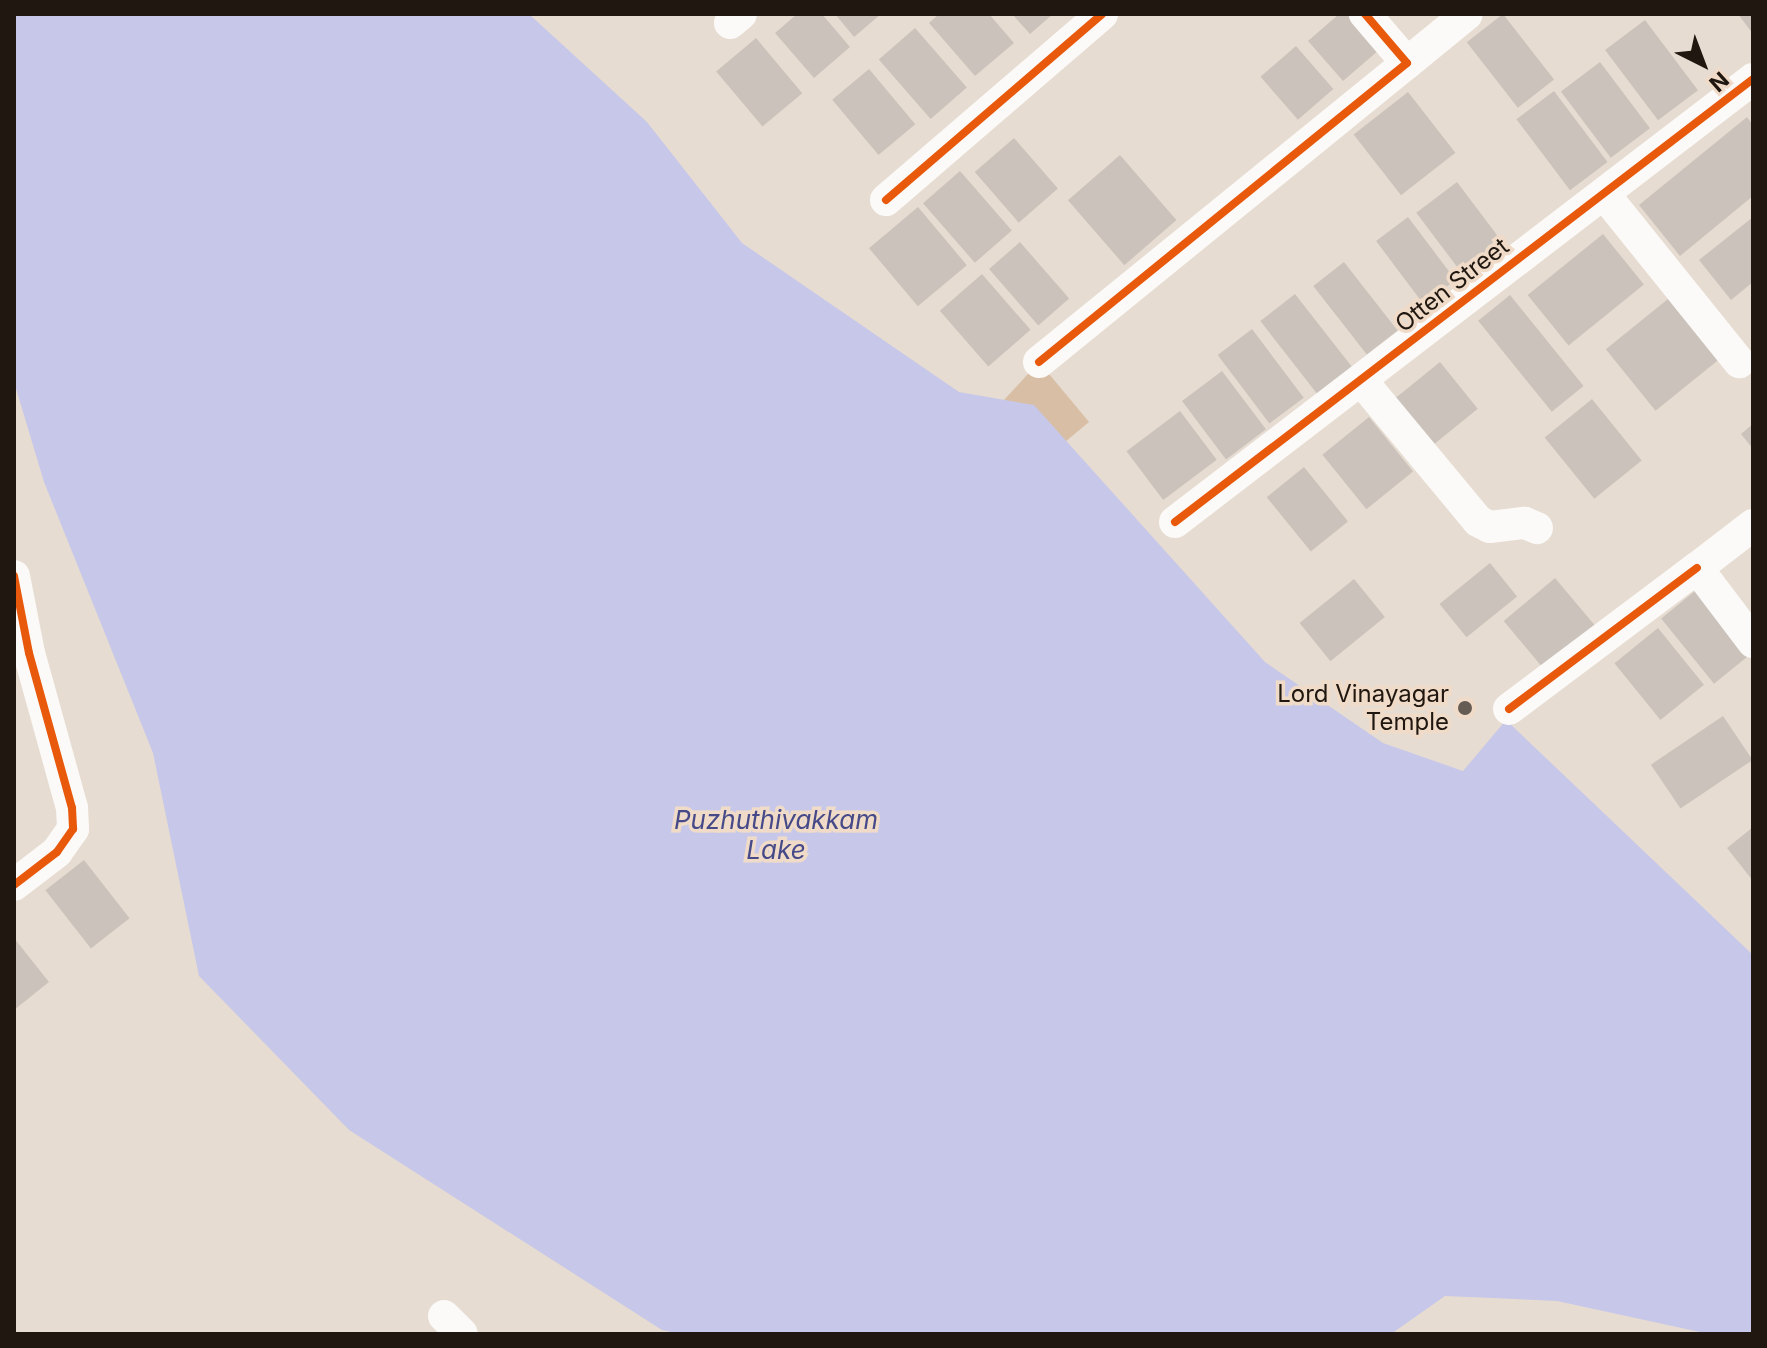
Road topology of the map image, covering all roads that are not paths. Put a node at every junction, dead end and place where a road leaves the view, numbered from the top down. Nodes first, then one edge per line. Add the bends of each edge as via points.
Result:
1 (1102, 14) edge
2 (1365, 14) edge
3 (1467, 14) edge
4 (1407, 63) junction
5 (1753, 79) edge
6 (1604, 194) junction
7 (886, 200) dead end
8 (1039, 362) dead end
9 (1739, 362) dead end
10 (1361, 380) junction
11 (1175, 522) dead end
12 (1753, 525) edge
13 (1537, 528) dead end
14 (1697, 568) junction
15 (14, 576) edge
16 (1753, 642) edge
17 (22, 658) edge
18 (1509, 709) dead end
19 (14, 885) edge

1 - 7 street
2 - 4 street
3 - 4 street
4 - 8 street
5 - 6 street, Otten Street
6 - 9 street
6 - 10 street, Otten Street
10 - 11 street, Otten Street
10 - 13 street via 1478,521 1490,527 1525,523
12 - 14 street
14 - 16 street
14 - 18 street
15 - 17 street
17 - 19 street via 72,808 73,829 57,852

